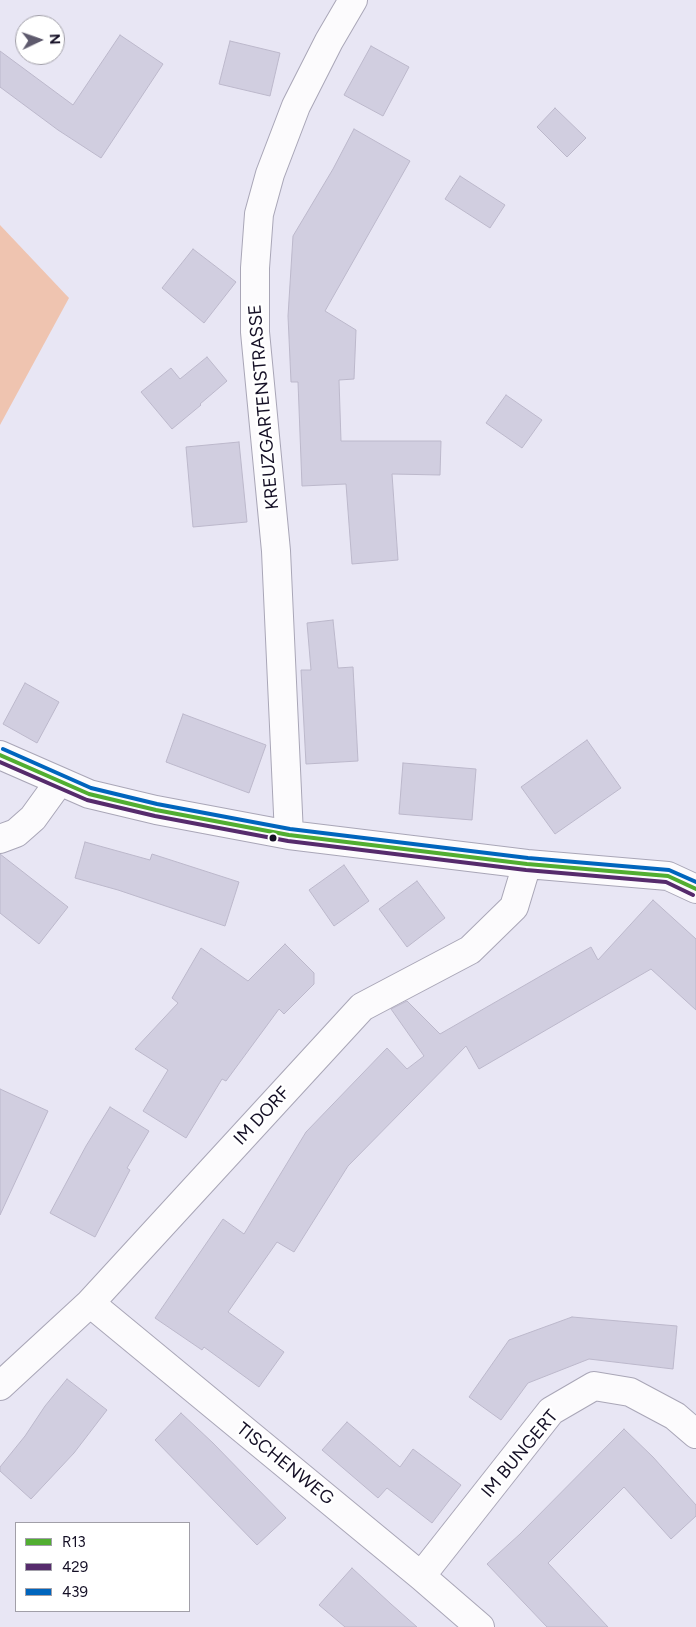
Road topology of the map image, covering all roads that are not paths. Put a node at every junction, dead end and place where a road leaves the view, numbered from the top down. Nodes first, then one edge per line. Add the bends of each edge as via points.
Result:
1 (354, 0) edge
2 (0, 755) edge
3 (59, 782) junction
4 (289, 835) junction
5 (0, 839) edge
6 (528, 864) junction
7 (696, 889) edge
8 (90, 1303) junction
9 (0, 1386) edge
10 (696, 1434) edge
11 (420, 1576) junction
12 (480, 1627) edge

1 - 4 street, KREUZGARTENSTRASSE via 329,40 296,106 270,174 259,214 255,268 256,332 276,551
2 - 3 street
3 - 4 street via 89,794 156,810
3 - 5 street via 33,818 16,833
4 - 6 street
6 - 7 street via 668,876
6 - 8 street, IM DORF via 514,907 470,950 362,1007
8 - 9 street, IM DORF
8 - 11 street, TISCHENWEG
10 - 11 street, IM BUNGERT via 675,1416 630,1392 594,1386 551,1411
11 - 12 street, TISCHENWEG

